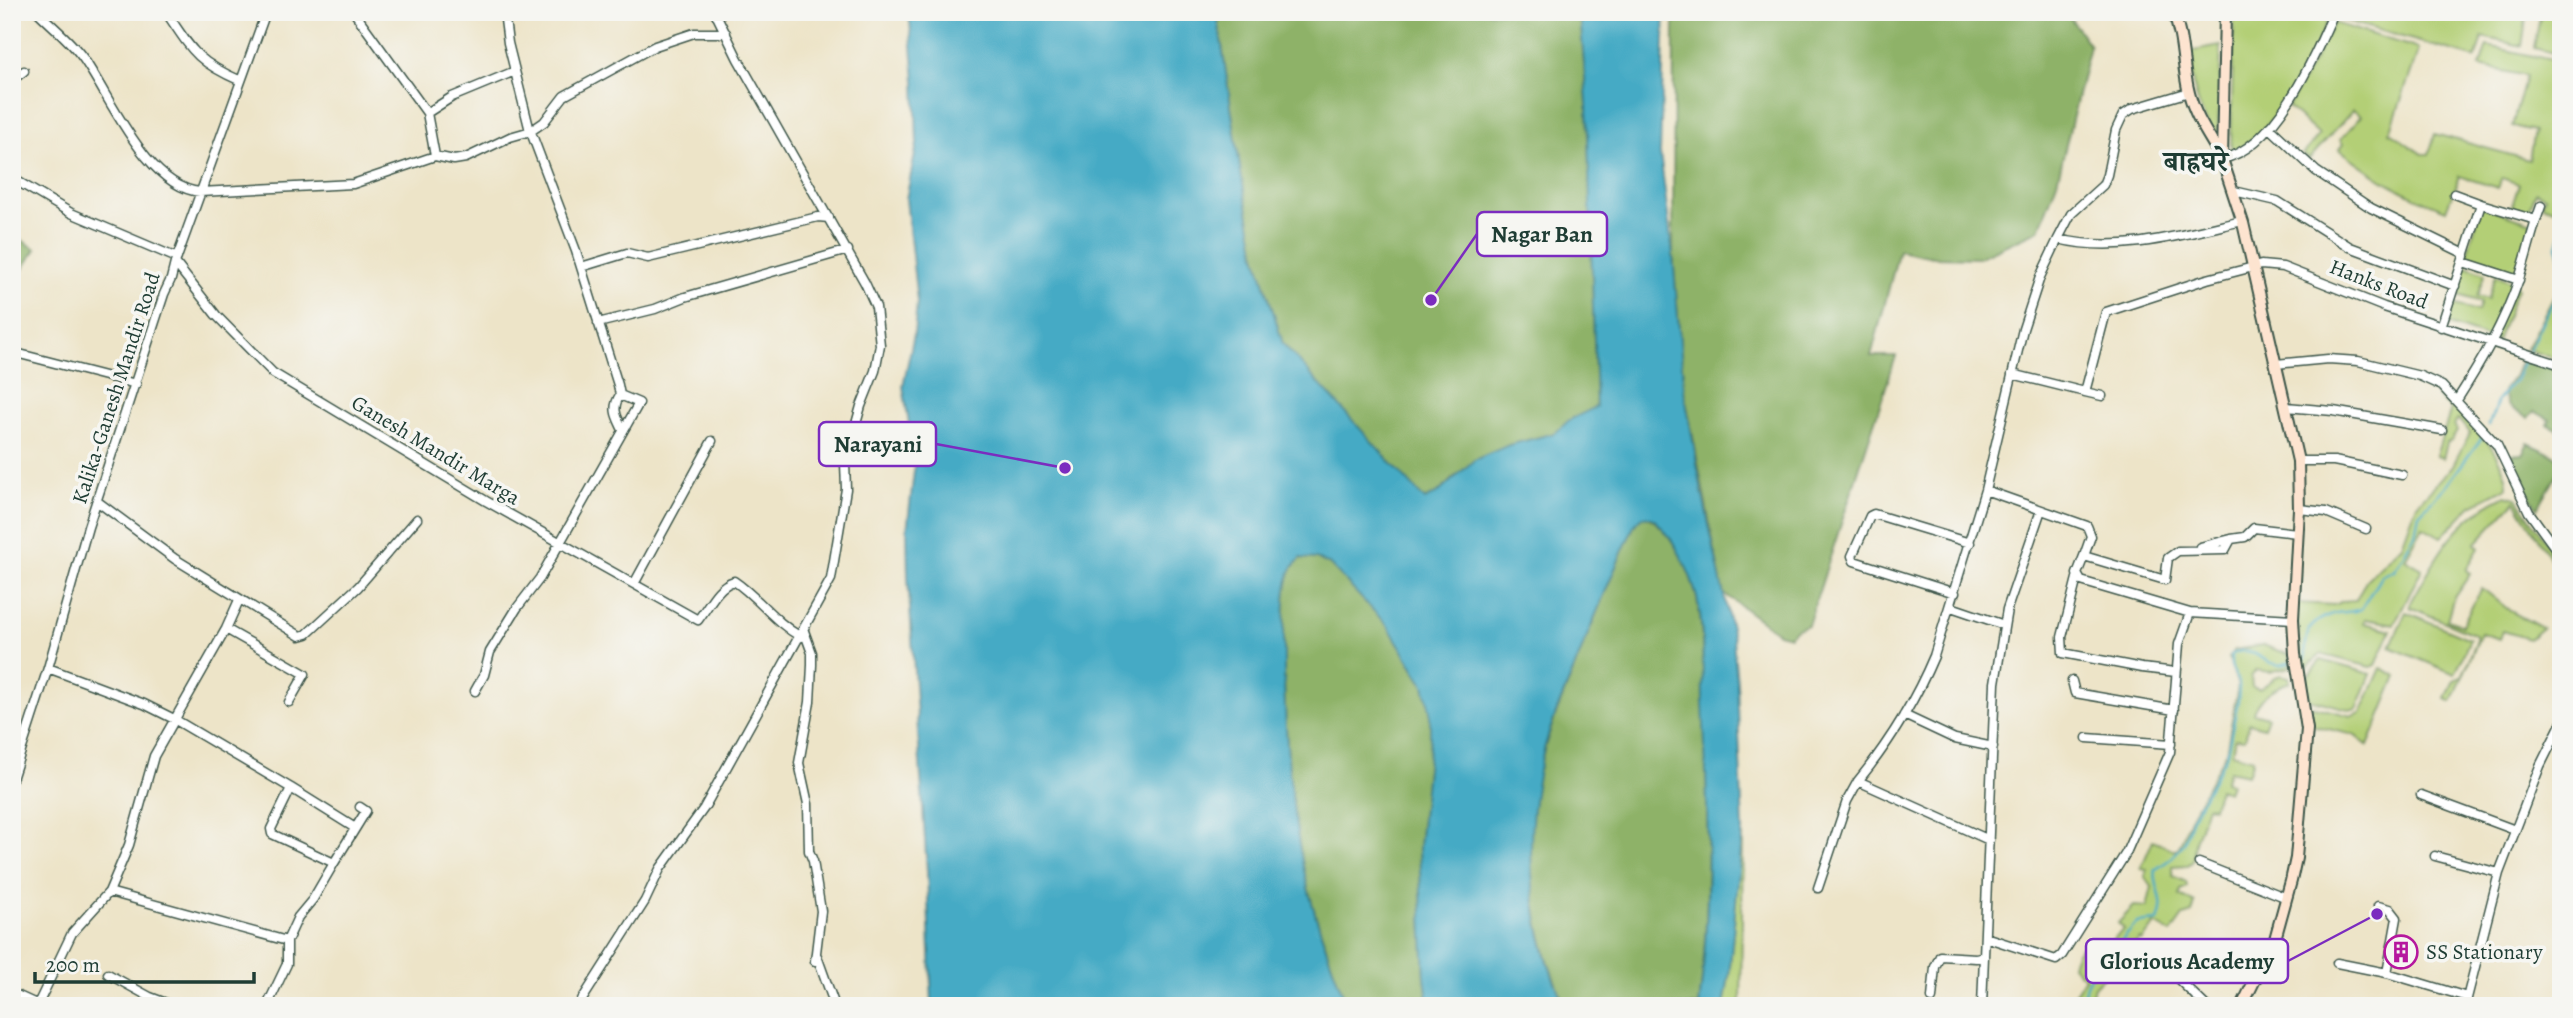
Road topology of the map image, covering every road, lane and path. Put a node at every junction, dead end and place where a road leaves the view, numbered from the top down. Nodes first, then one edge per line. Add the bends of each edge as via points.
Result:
1 (38, 12) edge
2 (166, 12) edge
3 (267, 12) edge
4 (354, 12) edge
5 (504, 12) edge
6 (715, 12) edge
7 (2173, 12) edge
8 (2224, 12) edge
9 (2334, 12) edge
10 (726, 33) junction
11 (24, 71) dead end
12 (515, 71) junction
13 (12, 80) edge
14 (242, 81) junction
15 (2189, 92) junction
16 (427, 113) junction
17 (2270, 127) junction
18 (531, 131) junction
19 (435, 156) junction
20 (2222, 159) junction
21 (12, 178) edge
22 (2234, 191) junction
23 (200, 192) junction
24 (2454, 194) dead end
25 (2481, 204) junction
26 (2541, 206) dead end
27 (829, 218) junction
28 (2536, 220) junction
29 (2242, 221) junction
30 (2058, 239) junction
31 (848, 250) junction
32 (2464, 258) junction
33 (176, 261) junction
34 (581, 267) junction
35 (2253, 267) junction
36 (2518, 280) junction
37 (2455, 286) junction
38 (598, 323) junction
39 (2441, 327) junction
40 (2492, 342) junction
41 (12, 352) edge
42 (2276, 364) junction
43 (2561, 365) edge
44 (2012, 374) junction
45 (136, 384) junction
46 (2085, 392) junction
47 (620, 395) junction
48 (2102, 396) dead end
49 (2457, 400) junction
50 (2287, 407) junction
51 (623, 430) junction
52 (2442, 430) dead end
53 (712, 442) dead end
54 (2298, 461) junction
55 (2402, 475) dead end
56 (1985, 490) junction
57 (98, 502) junction
58 (2299, 509) junction
59 (2041, 510) junction
60 (417, 519) dead end
61 (2366, 529) dead end
62 (2297, 533) junction
63 (559, 543) junction
64 (1970, 543) junction
65 (2084, 555) junction
66 (2561, 556) edge
67 (2077, 578) junction
68 (634, 584) junction
69 (1955, 593) junction
70 (239, 600) junction
71 (1951, 607) junction
72 (2190, 613) junction
73 (2292, 619) junction
74 (2004, 625) junction
75 (226, 629) junction
76 (802, 634) junction
77 (48, 668) junction
78 (2176, 672) junction
79 (2072, 681) dead end
80 (475, 691) dead end
81 (289, 702) dead end
82 (2174, 709) junction
83 (1903, 715) junction
84 (174, 719) junction
85 (2561, 724) edge
86 (2087, 738) dead end
87 (2171, 744) junction
88 (1993, 747) junction
89 (12, 779) edge
90 (1858, 781) junction
91 (291, 788) junction
92 (2421, 795) dead end
93 (360, 807) dead end
94 (355, 828) junction
95 (2515, 830) junction
96 (1989, 840) junction
97 (2435, 856) dead end
98 (334, 863) junction
99 (2199, 863) dead end
100 (2499, 873) junction
101 (1818, 888) dead end
102 (109, 892) junction
103 (2287, 898) junction
104 (2378, 906) dead end
105 (1985, 937) junction
106 (287, 941) junction
107 (2144, 946) dead end
108 (1984, 956) junction
109 (2337, 963) dead end
110 (2387, 973) junction
111 (108, 974) dead end
112 (12, 993) edge
113 (1932, 998) dead end
114 (2466, 1002) edge
115 (174, 1006) edge
116 (267, 1006) edge
117 (578, 1006) edge
118 (835, 1006) edge
119 (1982, 1006) edge
120 (2206, 1006) edge
121 (2242, 1006) edge

1 - 23 street via 84,59 148,160 175,184
2 - 14 street via 200,59
3 - 14 street, Kalika-Ganesh Mandir Road
4 - 16 street
5 - 12 street
6 - 10 street
7 - 15 street via 2182,38
8 - 20 street
9 - 17 street via 2296,91
10 - 18 street via 694,33 655,46 564,96
10 - 27 street
11 - 13 street
12 - 16 street via 452,97
12 - 18 street
14 - 23 street, Kalika-Ganesh Mandir Road
15 - 20 street
15 - 30 street via 2123,115 2103,185 2071,214
16 - 19 street
17 - 20 street via 2235,156
17 - 32 street via 2316,171 2371,208
18 - 19 street via 466,158
18 - 34 street
19 - 23 street via 353,184
20 - 22 street
21 - 33 street via 71,213
22 - 29 street
22 - 37 street via 2277,201 2350,247
23 - 33 street, Kalika-Ganesh Mandir Road
24 - 25 street
25 - 28 street
25 - 32 street
26 - 28 street
27 - 31 street
27 - 34 street via 649,258 627,253
28 - 36 street
29 - 30 street via 2158,240 2085,244
29 - 35 street
30 - 44 street via 2040,277
31 - 38 street
31 - 76 street via 876,307 880,345 845,463 846,489 831,579
32 - 36 street
32 - 37 street
33 - 45 street, Kalika-Ganesh Mandir Road
33 - 63 street, Ganesh Mandir Marga via 216,315 273,373
34 - 38 street
35 - 39 street, Hanks Road via 2298,272
35 - 42 street
35 - 46 street via 2106,312
36 - 40 street
37 - 39 street
38 - 47 street
39 - 40 street, Hanks Road
40 - 43 street, Hanks Road
40 - 49 street
41 - 45 street
42 - 49 street via 2358,361 2422,376
42 - 50 street
44 - 46 street
44 - 56 street
45 - 57 street, Kalika-Ganesh Mandir Road
46 - 48 street
47 - 51 street via 614,411
47 - 51 street via 639,403
49 - 66 street via 2497,445 2529,512
50 - 52 street
50 - 54 street
51 - 63 street
53 - 68 street
54 - 55 street via 2334,461
54 - 58 street
56 - 59 street
56 - 64 street
57 - 70 street
57 - 77 street, Kalika-Ganesh Mandir Road
58 - 61 street via 2326,512
58 - 62 street
59 - 65 street via 2087,526 2091,536
59 - 74 street
60 - 70 street via 358,587 307,634 300,636
62 - 65 street via 2254,528 2245,537 2231,539 2225,550 2178,551 2168,558 2165,580
62 - 73 street
63 - 68 street, Ganesh Mandir Marga
63 - 80 street via 490,652
64 - 69 street
64 - 69 street via 1874,514 1852,556 1854,561
65 - 67 street
67 - 72 street
67 - 78 street via 2062,652
68 - 76 street, Ganesh Mandir Marga via 698,620 724,583 734,581 777,622
69 - 71 street
70 - 75 street
71 - 74 street
71 - 83 street via 1924,679
72 - 73 street
72 - 78 street
73 - 103 street via 2307,729
74 - 88 street via 1995,683
75 - 81 street via 305,674
75 - 84 street
76 - 117 street via 704,808 660,869 645,901
76 - 118 street via 812,653 810,702 799,763 821,911 815,957
77 - 84 street
77 - 89 street, Kalika-Ganesh Mandir Road
78 - 82 street
79 - 82 street via 2075,693
82 - 87 street
83 - 88 street via 1955,739
83 - 90 street
84 - 91 street
84 - 102 street via 154,756 129,845
85 - 95 street
86 - 87 street
87 - 105 street via 2126,853 2059,960
88 - 96 street
90 - 96 street
90 - 101 street
91 - 94 street
91 - 98 street via 272,834
92 - 95 street
93 - 94 street via 366,811
94 - 98 street
95 - 100 street
96 - 105 street
97 - 100 street
98 - 106 street
99 - 103 street
100 - 114 street
102 - 106 street
102 - 112 street via 72,933 40,1000 32,1004
103 - 121 street via 2275,939
104 - 110 street via 2390,909 2397,918
105 - 108 street
106 - 116 street via 288,964
107 - 120 street
108 - 113 street via 1940,956
108 - 119 street
109 - 110 street
110 - 114 street
111 - 115 street

